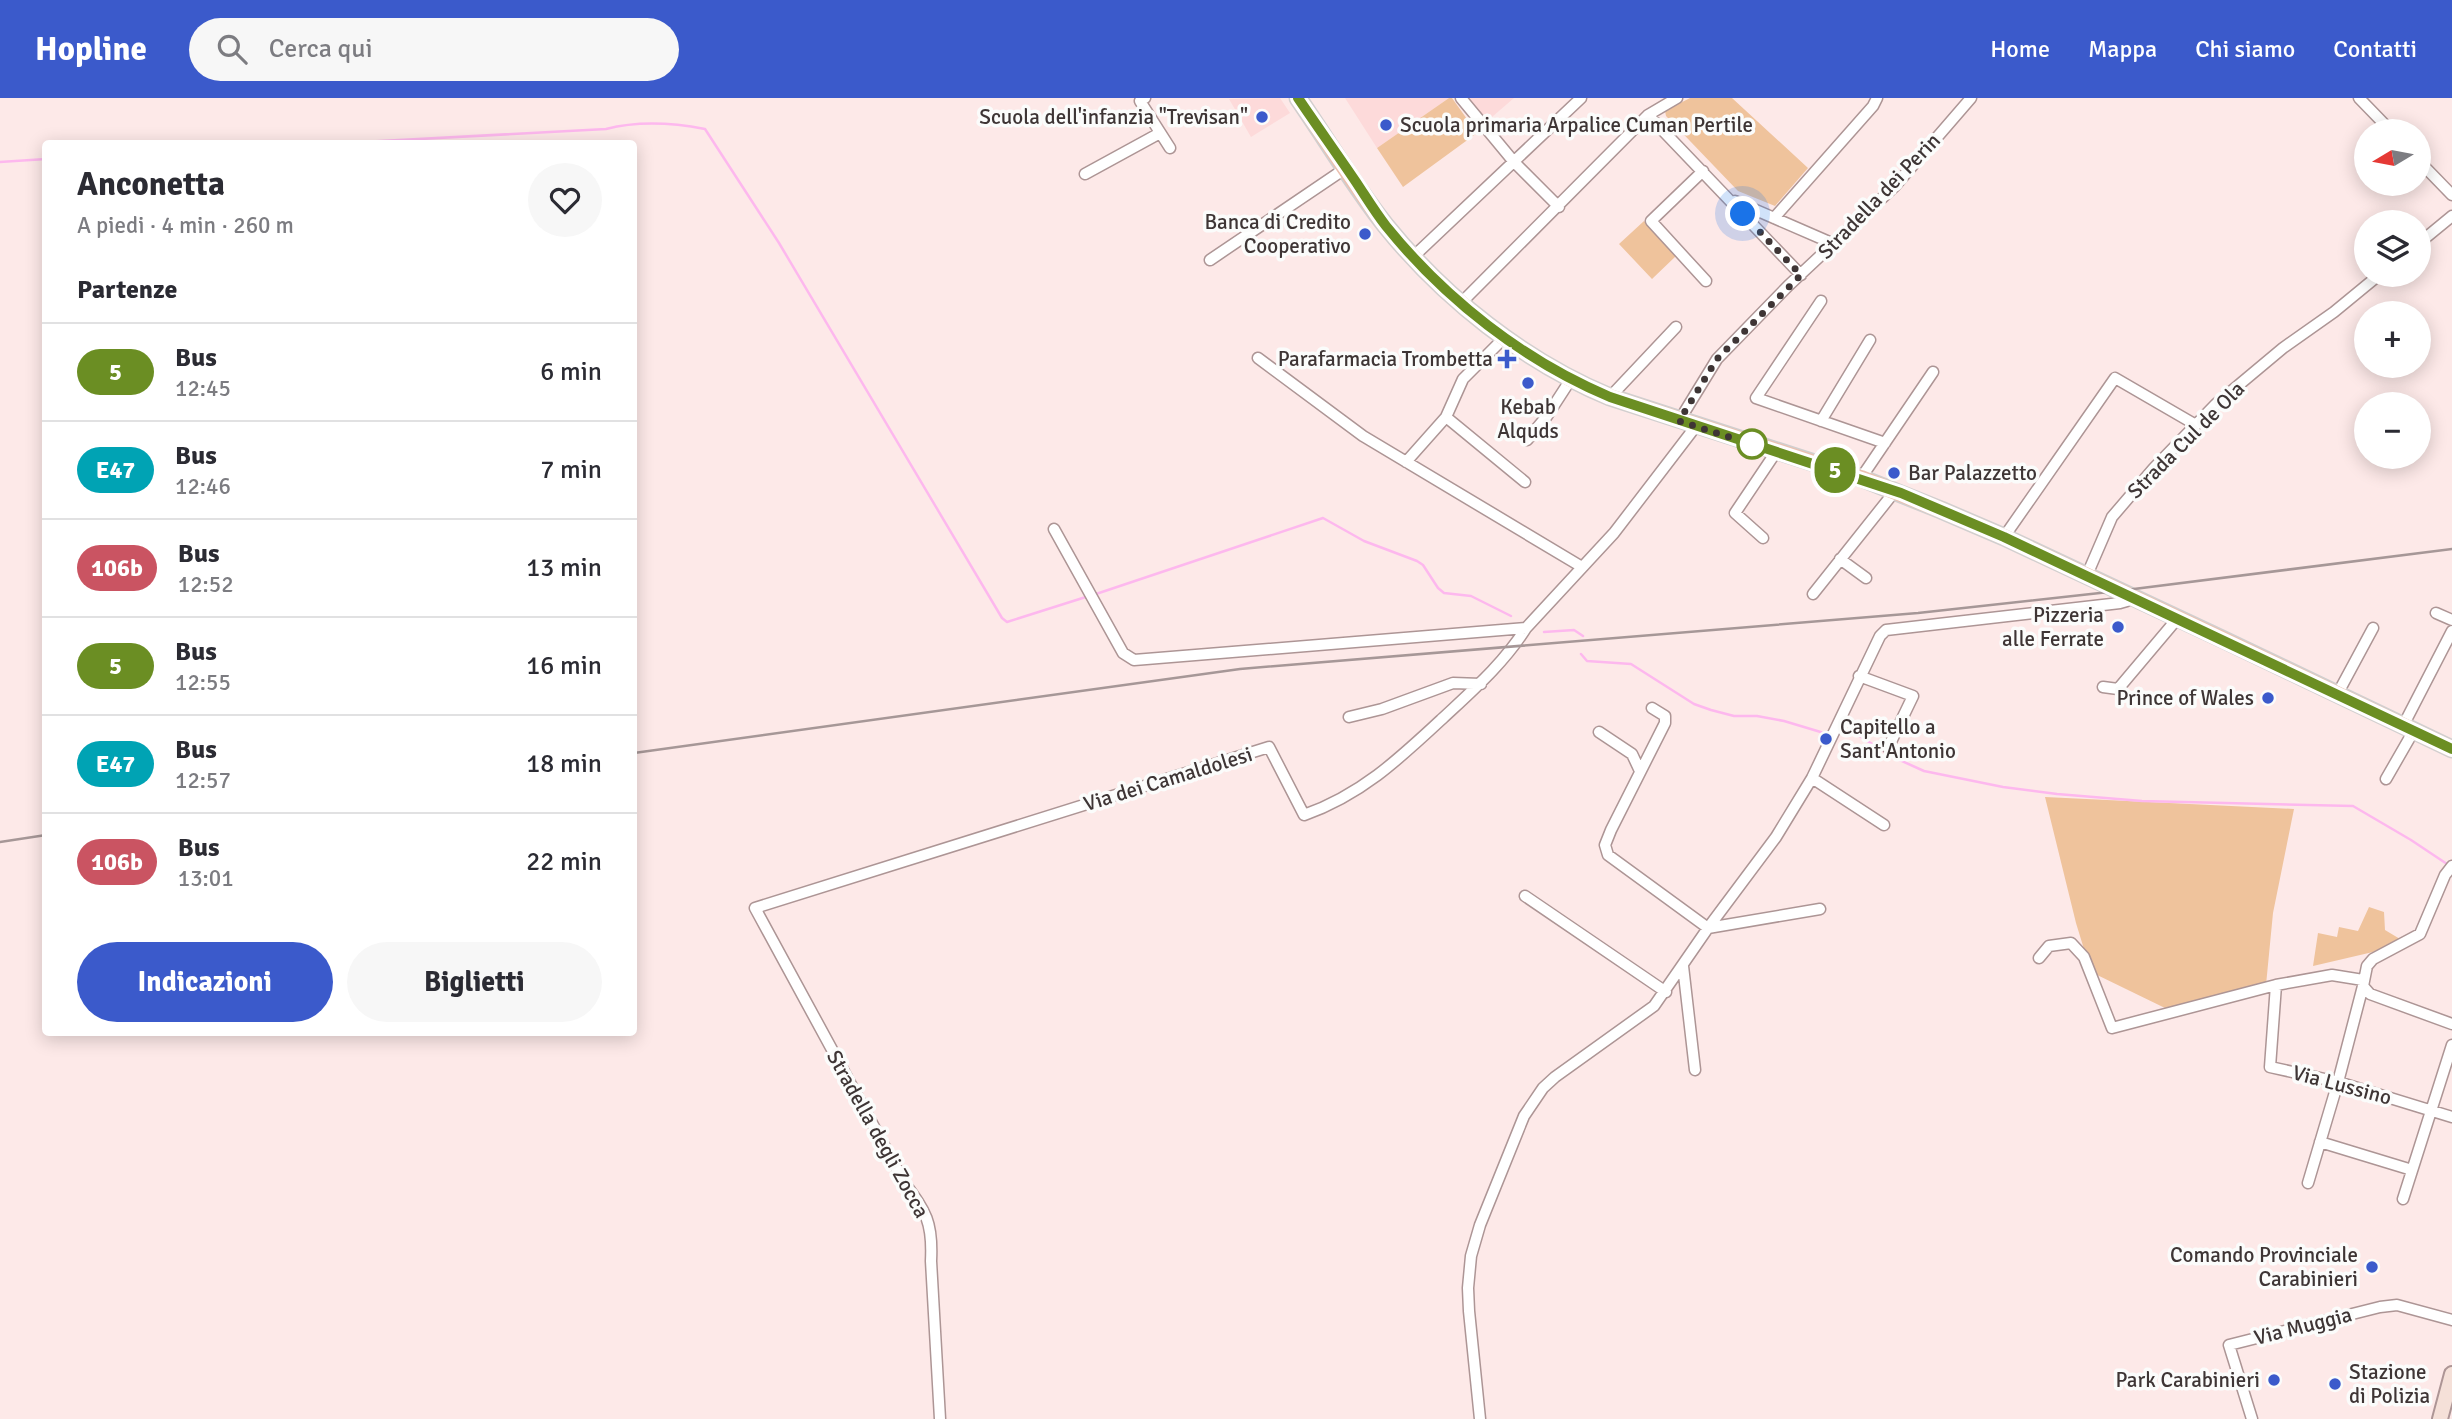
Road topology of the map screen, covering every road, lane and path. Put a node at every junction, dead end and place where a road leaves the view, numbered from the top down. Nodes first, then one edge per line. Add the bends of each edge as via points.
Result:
1 (1145, 98) edge
2 (1298, 98) edge
3 (1461, 98) edge
4 (1581, 98) edge
5 (1677, 98) edge
6 (1877, 98) edge
7 (1971, 98) edge
8 (2360, 98) edge
9 (1648, 115) junction
10 (2380, 119) edge
11 (1160, 132) junction
12 (1170, 148) dead end
13 (1514, 162) junction
14 (1346, 168) junction
15 (1703, 171) junction
16 (2431, 173) edge
17 (1085, 174) dead end
18 (2452, 195) edge
19 (1729, 198) junction
20 (1559, 206) junction
21 (2452, 216) edge
22 (1774, 218) junction
23 (2431, 233) edge
24 (1834, 244) junction
25 (1413, 257) junction
26 (1210, 260) dead end
27 (1801, 275) junction
28 (1706, 281) dead end
29 (2364, 287) edge
30 (1821, 301) dead end
31 (1461, 303) junction
32 (1676, 327) dead end
33 (1504, 337) junction
34 (1870, 340) dead end
35 (1258, 358) dead end
36 (1933, 372) dead end
37 (1571, 379) junction
38 (1610, 397) junction
39 (1446, 417) junction
40 (1679, 421) junction
41 (1821, 421) junction
42 (2196, 425) junction
43 (1696, 426) junction
44 (1527, 440) dead end
45 (1885, 443) junction
46 (1776, 452) junction
47 (1406, 462) junction
48 (1861, 478) junction
49 (1525, 482) dead end
50 (1895, 491) junction
51 (1054, 529) dead end
52 (2004, 537) junction
53 (1763, 538) dead end
54 (1840, 559) junction
55 (1582, 567) junction
56 (2087, 575) junction
57 (1866, 578) dead end
58 (1813, 594) dead end
59 (2130, 596) junction
60 (2437, 613) dead end
61 (2177, 619) junction
62 (2452, 621) edge
63 (1526, 628) junction
64 (2373, 628) dead end
65 (2452, 631) edge
66 (1859, 676) junction
67 (1480, 684) junction
68 (2103, 687) dead end
69 (2338, 693) junction
70 (1652, 708) dead end
71 (1349, 718) dead end
72 (2408, 729) junction
73 (1598, 732) dead end
74 (1888, 748) dead end
75 (2452, 749) edge
76 (1640, 771) junction
77 (1812, 778) junction
78 (2386, 779) dead end
79 (1884, 825) dead end
80 (2452, 866) edge
81 (1525, 896) dead end
82 (755, 908) joint
83 (1820, 909) dead end
84 (1708, 928) junction
85 (2039, 958) dead end
86 (1683, 966) junction
87 (2363, 983) junction
88 (2276, 985) junction
89 (1666, 992) junction
90 (2452, 1024) edge
91 (2452, 1045) edge
92 (1695, 1070) dead end
93 (2338, 1082) junction
94 (2432, 1111) junction
95 (2452, 1116) edge
96 (2320, 1142) junction
97 (2412, 1170) junction
98 (2308, 1183) dead end
99 (2403, 1199) dead end
100 (2452, 1320) edge
101 (2452, 1374) edge
102 (940, 1419) edge
103 (1480, 1419) edge
104 (2252, 1419) edge
105 (2440, 1419) edge

1 - 11 street via 1140,101
2 - 14 main road
3 - 13 street
4 - 13 street
5 - 9 street
6 - 22 street
7 - 24 street, Stradella dei Perin via 1895,186
8 - 10 street
9 - 15 street
9 - 20 street
11 - 12 street
11 - 17 street
13 - 20 street
13 - 25 street
14 - 25 main road
14 - 26 street
15 - 19 street
15 - 28 street via 1651,221
16 - 18 street
19 - 22 street
19 - 27 street
20 - 31 street
21 - 23 street
22 - 24 street
24 - 27 street, Stradella dei Perin
25 - 31 main road
27 - 40 street, Stradella dei Perin via 1717,359
29 - 42 street, Strada Cul de Ola via 2283,348
30 - 41 street via 1756,398
31 - 33 main road
32 - 38 street
33 - 37 main road
33 - 39 street via 1463,379
34 - 41 street
35 - 47 street
36 - 45 street
37 - 38 main road
37 - 44 street
38 - 40 main road
39 - 47 street
39 - 49 street
40 - 43 main road
41 - 45 street
42 - 52 street via 2115,378
42 - 56 street, Strada Cul de Ola via 2112,517
43 - 46 main road
43 - 55 street, Via dei Camaldolesi via 1614,533
45 - 48 street
46 - 48 main road
46 - 53 street via 1735,513
47 - 55 street
48 - 50 main road
50 - 52 main road
50 - 54 street
51 - 63 street via 1123,653 1133,660
52 - 56 main road
54 - 57 street
54 - 58 street
55 - 63 street, Via dei Camaldolesi
56 - 59 main road
59 - 61 main road
59 - 66 street via 2120,603 1886,630
60 - 62 street
61 - 68 street via 2118,689
61 - 69 main road
63 - 67 street, Via dei Camaldolesi
64 - 69 street
65 - 72 street
66 - 74 street via 1913,696
66 - 77 street
67 - 71 street via 1453,684
67 - 82 street, Via dei Camaldolesi via 1386,771 1328,807 1304,816 1269,747
69 - 72 main road
70 - 76 street via 1665,716 1665,723
72 - 75 main road
72 - 78 street
73 - 76 street via 1632,754
76 - 84 street via 1605,845 1608,855
77 - 79 street
77 - 84 street via 1776,837
80 - 87 street via 2420,934 2373,959
81 - 89 street
82 - 102 street, Stradella degli Zocca via 893,1162 926,1213 932,1236
83 - 84 street
84 - 86 street
85 - 88 street via 2049,946 2071,943 2084,957 2112,1028
86 - 89 street
86 - 92 street
87 - 88 street via 2332,975
87 - 90 street via 2370,994
87 - 93 street
88 - 93 street, Via Lussino via 2270,1067
89 - 103 street via 1654,1006 1549,1083 1524,1116 1471,1256 1469,1311
91 - 94 street
93 - 94 street, Via Lussino
93 - 96 street
94 - 95 street, Via Lussino
94 - 97 street
96 - 97 street
96 - 98 street
97 - 99 street
100 - 104 street, Via Muggia via 2388,1306 2228,1345
101 - 105 street

